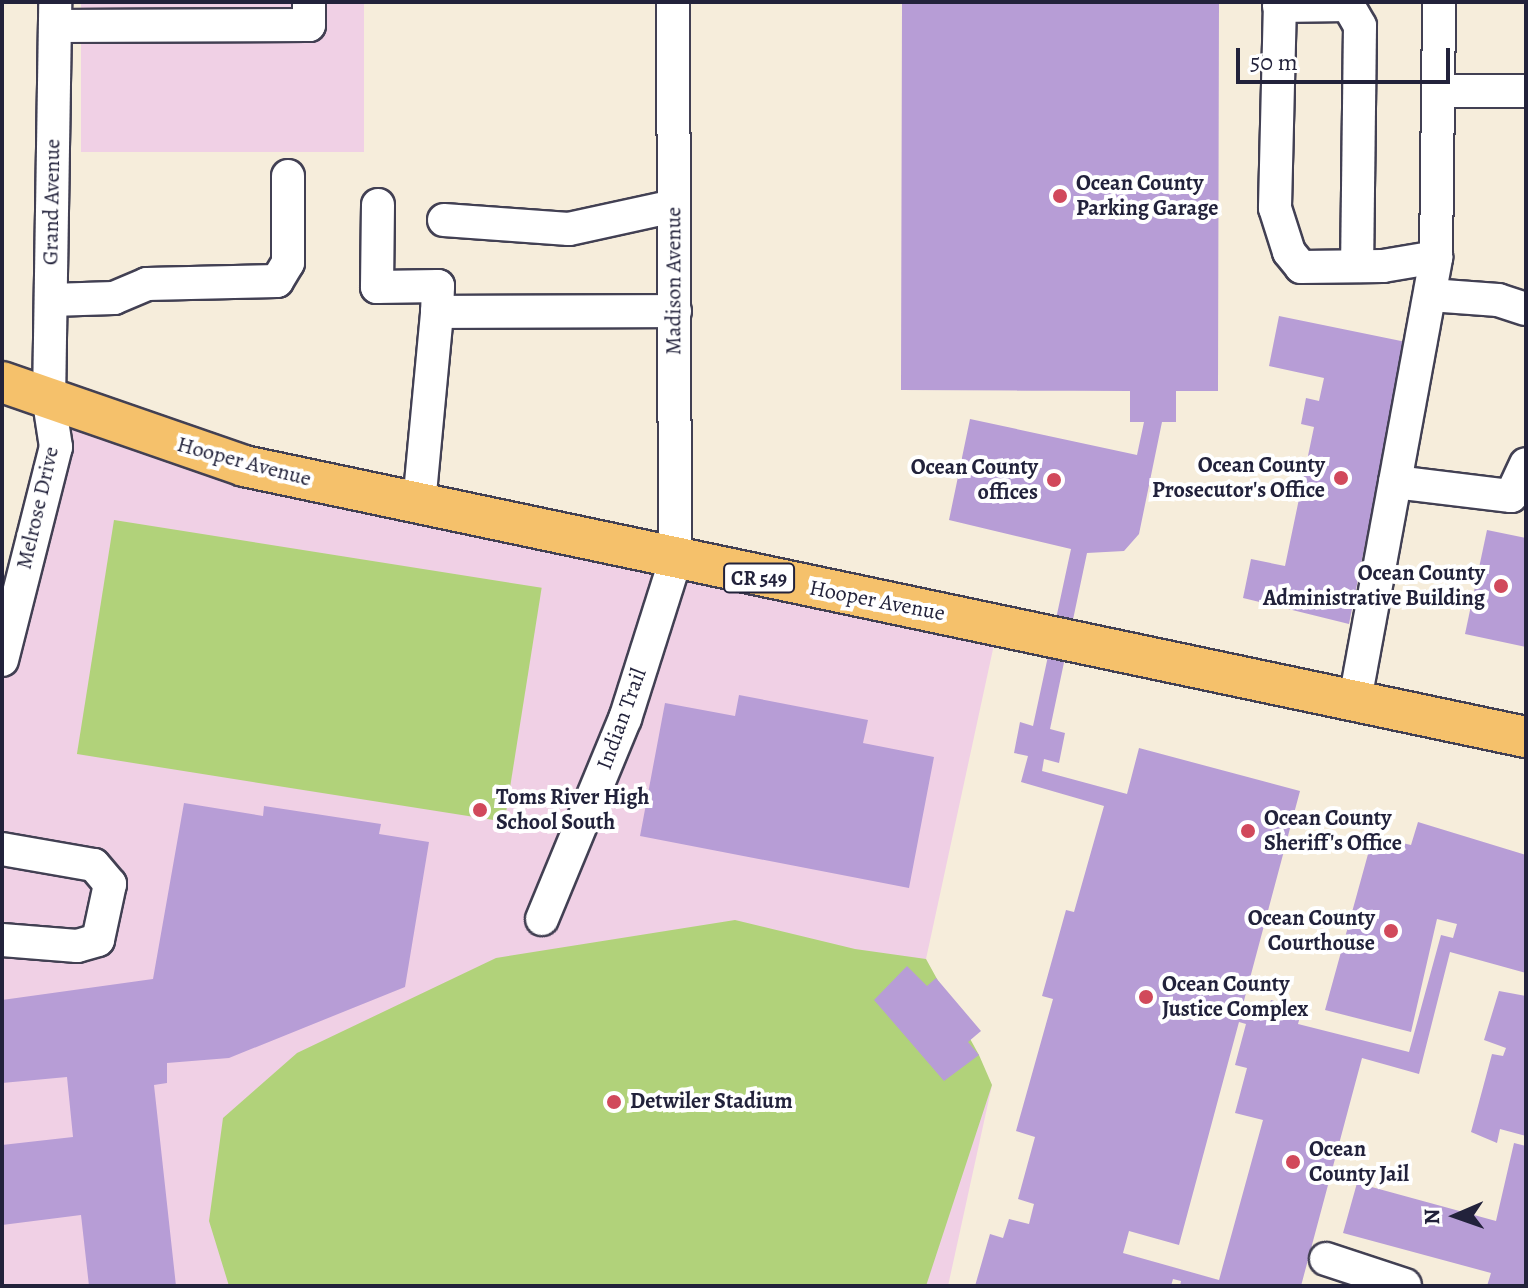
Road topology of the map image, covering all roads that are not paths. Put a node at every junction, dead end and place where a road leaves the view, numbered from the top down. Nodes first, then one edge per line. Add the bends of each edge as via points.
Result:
1 (309, 2) edge
2 (673, 2) edge
3 (1439, 2) edge
4 (1280, 4) edge
5 (55, 14) edge
6 (1440, 91) junction
7 (1526, 91) edge
8 (288, 176) dead end
9 (378, 205) dead end
10 (674, 206) junction
11 (444, 220) dead end
12 (1436, 257) junction
13 (1357, 266) junction
14 (1430, 295) junction
15 (51, 300) junction
16 (1526, 309) edge
17 (675, 311) junction
18 (437, 312) junction
19 (2, 382) edge
20 (49, 402) junction
21 (1526, 464) edge
22 (1395, 482) junction
23 (419, 504) junction
24 (675, 561) junction
25 (2, 660) edge
26 (1355, 700) junction
27 (1526, 737) edge
28 (2, 849) edge
29 (542, 919) dead end
30 (2, 940) edge
31 (1326, 1259) dead end
32 (1405, 1286) edge

1 - 5 street via 309,25
2 - 10 street, Madison Avenue
3 - 6 street
4 - 13 street via 1275,208 1289,252 1301,267
4 - 13 street via 1348,5 1360,26
5 - 15 street, Grand Avenue
6 - 7 street
6 - 12 street
8 - 15 street via 288,263 277,281 147,284 114,298
9 - 18 street via 377,287 438,286
10 - 11 street via 569,229
10 - 17 street, Madison Avenue
12 - 13 street
12 - 14 street
14 - 16 street via 1498,300
14 - 22 street
15 - 20 street, Grand Avenue
17 - 18 street
17 - 24 street, Madison Avenue
18 - 23 street
19 - 20 main road, Hooper Avenue / CR 549
20 - 23 main road, Hooper Avenue / CR 549 via 244,466
20 - 25 street, Melrose Drive via 56,447
21 - 22 street via 1511,496
22 - 26 street
23 - 24 main road, Hooper Avenue / CR 549
24 - 26 main road, Hooper Avenue / CR 549
24 - 29 street, Indian Trail via 630,704
26 - 27 main road, Hooper Avenue / CR 549
28 - 30 street via 94,865 110,884 98,940 77,946
31 - 32 street

